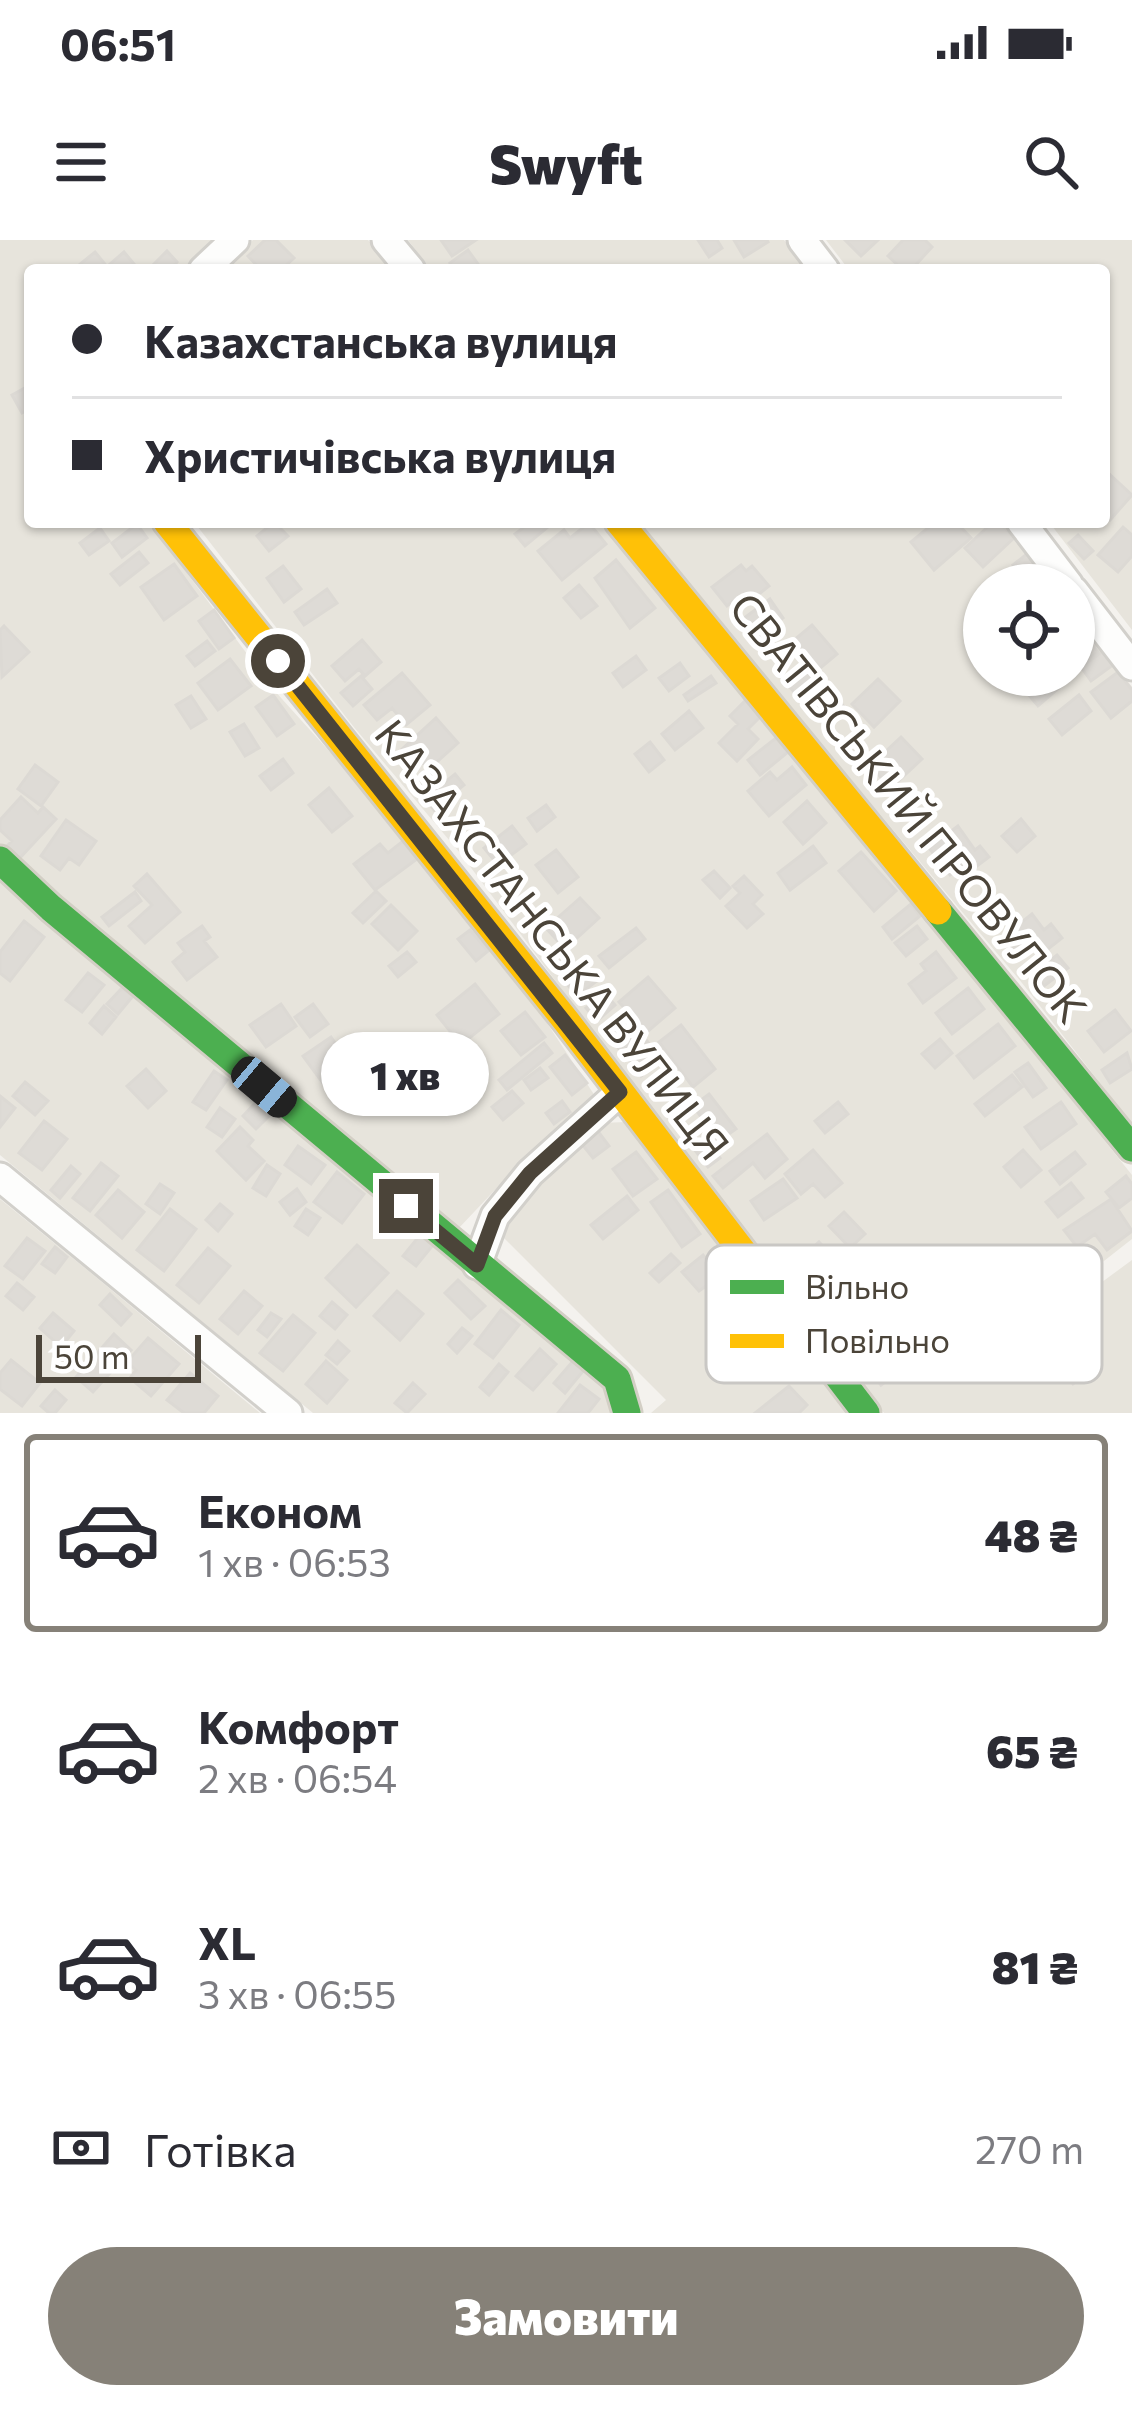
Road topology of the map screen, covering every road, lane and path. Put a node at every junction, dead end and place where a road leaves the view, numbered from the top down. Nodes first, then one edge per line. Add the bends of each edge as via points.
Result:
1 (235, 240) edge
2 (386, 240) edge
3 (802, 240) edge
4 (209, 264) edge
5 (406, 264) edge
6 (820, 264) edge
7 (172, 528) edge
8 (624, 528) edge
9 (1026, 528) edge
10 (1053, 564) edge
11 (1095, 618) edge
12 (1132, 666) edge
13 (0, 860) edge
14 (620, 1092) junction
15 (1132, 1148) edge
16 (0, 1177) edge
17 (737, 1245) edge
18 (477, 1265) junction
19 (843, 1383) edge
20 (288, 1413) edge
21 (627, 1413) edge
22 (866, 1413) edge

1 - 4 street
2 - 5 street
3 - 6 street
7 - 14 street, КАЗАХСТАНСЬКА ВУЛИЦЯ
8 - 15 street, СВАТІВСЬКИЙ ПРОВУЛОК
9 - 10 street
11 - 12 street
13 - 18 street
14 - 17 street, КАЗАХСТАНСЬКА ВУЛИЦЯ
14 - 18 street via 530,1173 495,1216
16 - 20 street
18 - 21 street via 616,1379
19 - 22 street, КАЗАХСТАНСЬКА ВУЛИЦЯ

